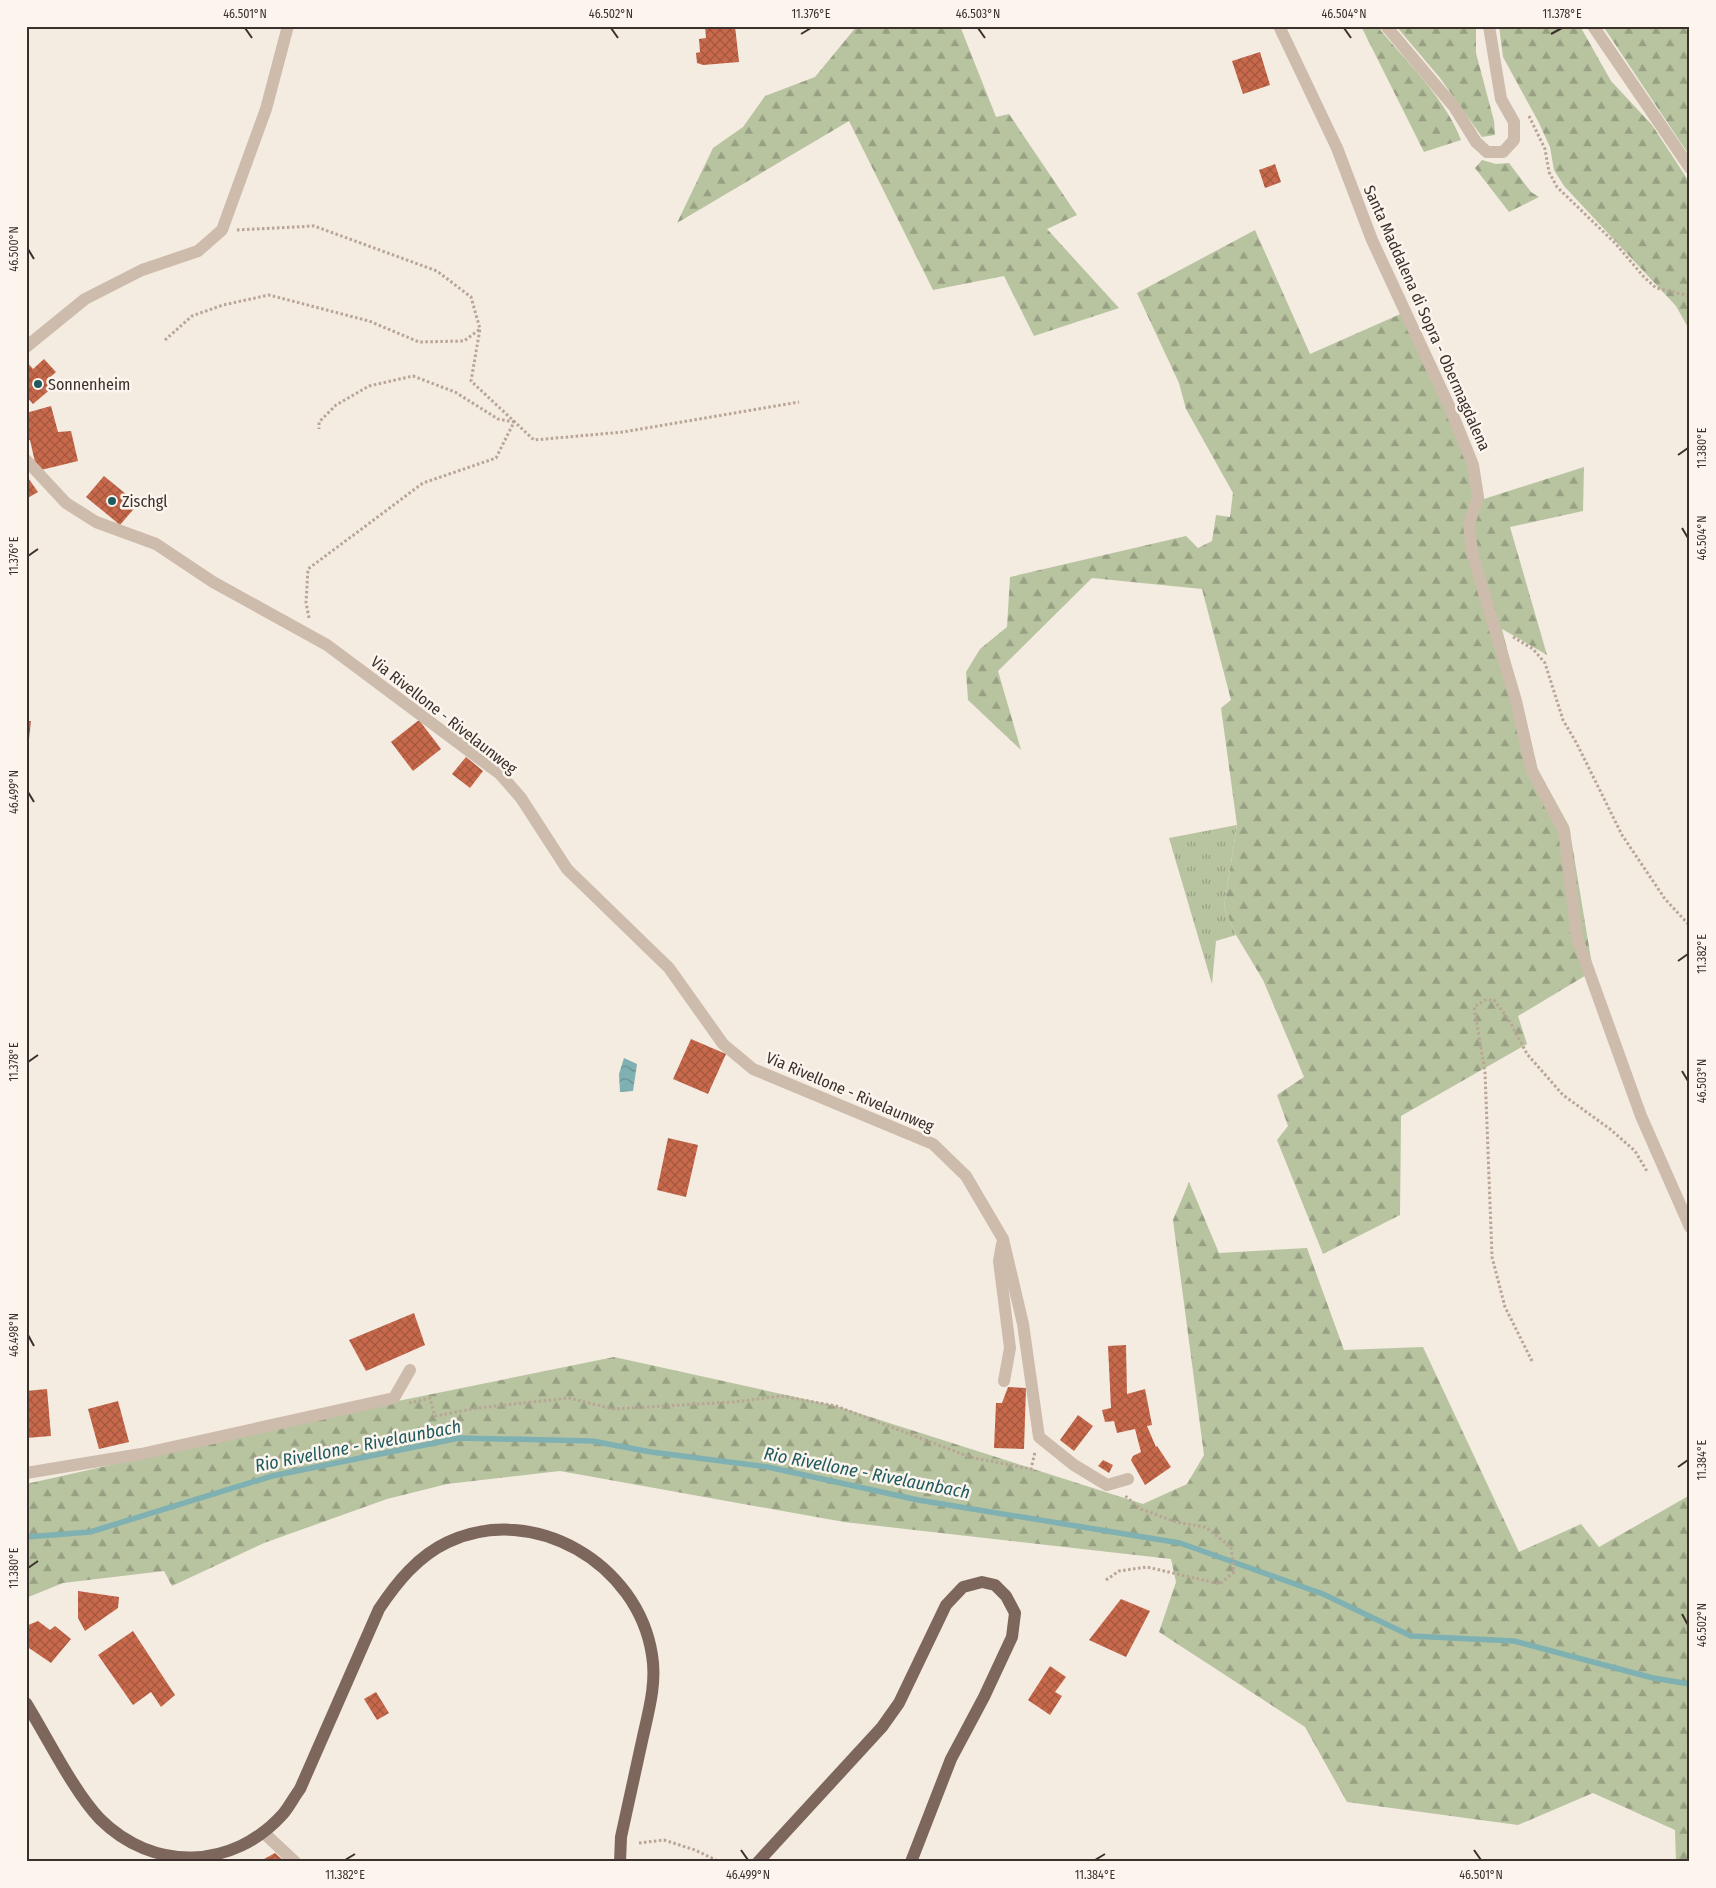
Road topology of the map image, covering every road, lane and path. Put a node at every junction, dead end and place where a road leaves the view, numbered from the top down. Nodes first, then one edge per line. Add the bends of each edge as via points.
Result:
1 (288, 26) edge
2 (1279, 26) edge
3 (1386, 26) edge
4 (1489, 26) edge
5 (1594, 26) edge
6 (1690, 168) edge
7 (1549, 172) dead end
8 (222, 230) junction
9 (1690, 296) edge
10 (480, 329) junction
11 (165, 340) dead end
12 (26, 346) edge
13 (799, 402) dead end
14 (514, 422) junction
15 (319, 429) dead end
16 (26, 460) edge
17 (1493, 626) junction
18 (313, 637) junction
19 (1690, 926) edge
20 (1649, 1175) dead end
21 (1690, 1228) edge
22 (1002, 1239) junction
23 (1532, 1361) dead end
24 (410, 1370) dead end
25 (1004, 1381) dead end
26 (402, 1405) dead end
27 (1038, 1437) junction
28 (26, 1473) edge
29 (1128, 1479) dead end
30 (1107, 1485) junction
31 (1106, 1580) dead end
32 (26, 1703) edge
33 (263, 1832) junction
34 (640, 1843) dead end
35 (295, 1862) edge
36 (620, 1862) edge
37 (720, 1862) edge
38 (758, 1862) edge
39 (911, 1862) edge

1 - 8 street via 266,109
2 - 17 street, Santa Maddalena di Sopra - Obermagdalena via 1337,148 1372,240 1473,464 1478,497 1469,524 1472,552
3 - 4 street via 1455,108 1476,142 1487,152 1503,152 1514,140 1514,122 1501,99
5 - 6 street
7 - 9 path via 1557,187 1656,288
8 - 10 path via 314,226 438,271 471,297
8 - 12 street via 198,250 142,270 86,299
10 - 11 path via 464,341 419,342 370,321 268,295 222,305 192,316
10 - 14 path via 471,381
13 - 14 path via 623,432 534,440
14 - 15 path via 498,419 454,392 413,376 368,386 336,405 319,422
14 - 18 path via 496,458 423,483 308,569 306,602
16 - 18 street, Via Rivellone - Rivelaunweg via 66,503 96,522 156,544 213,582
17 - 19 path via 1533,649 1545,663 1563,720 1622,835 1665,900
17 - 21 street, Santa Maddalena di Sopra - Obermagdalena via 1516,700 1532,771 1564,831 1577,938 1641,1116
18 - 22 street, Via Rivellone - Rivelaunweg via 500,774 521,798 566,870 669,968 723,1044 753,1069 933,1144 966,1176
20 - 23 path via 1628,1146 1610,1129 1563,1095 1527,1054 1494,1000 1485,1000 1474,1007 1485,1072 1492,1257 1505,1307
22 - 25 street via 999,1261 1010,1348
22 - 27 street, Via Rivellone - Rivelaunweg via 1023,1324
24 - 28 street via 394,1398 141,1454
26 - 27 path via 430,1398 435,1416 569,1398 613,1409 780,1396 836,1406 970,1457 1031,1469
27 - 30 street via 1074,1466
29 - 30 street
30 - 31 path via 1141,1509 1176,1522 1205,1527 1231,1547 1234,1572 1220,1584 1147,1567 1119,1571
32 - 33 main road via 94,1810 126,1841 155,1854 183,1858 212,1856 237,1847
33 - 35 street
33 - 36 main road via 283,1814 300,1789 379,1609 394,1587 410,1569 449,1542 489,1531 528,1532 558,1539 585,1553 612,1573 644,1626 652,1655 654,1686 621,1837
34 - 37 path via 664,1840
38 - 39 main road via 882,1727 899,1702 946,1605 963,1587 982,1582 995,1585 1006,1596 1015,1613 1012,1637 950,1759

